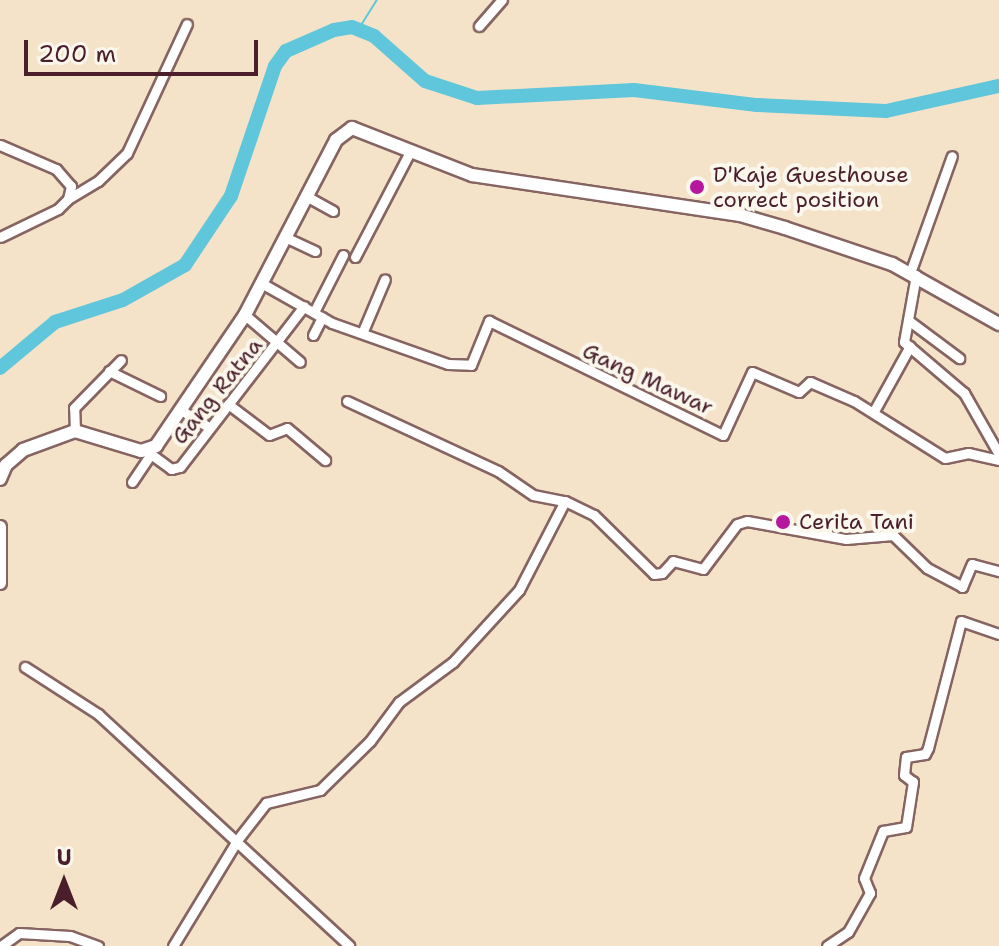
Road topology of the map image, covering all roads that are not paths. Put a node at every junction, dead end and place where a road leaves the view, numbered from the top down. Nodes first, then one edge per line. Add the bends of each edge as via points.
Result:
1 (502, 0) edge
2 (187, 24) dead end
3 (479, 26) dead end
4 (0, 145) edge
5 (411, 150) junction
6 (952, 156) dead end
7 (306, 196) junction
8 (68, 199) junction
9 (333, 211) dead end
10 (0, 237) edge
11 (287, 238) junction
12 (315, 251) dead end
13 (343, 255) dead end
14 (355, 257) dead end
15 (913, 274) junction
16 (385, 279) dead end
17 (263, 284) junction
18 (304, 306) junction
19 (318, 314) junction
20 (245, 315) junction
21 (908, 320) junction
22 (999, 324) edge
23 (363, 331) junction
24 (313, 335) dead end
25 (278, 344) junction
26 (910, 346) junction
27 (959, 358) dead end
28 (121, 360) dead end
29 (300, 362) dead end
30 (109, 371) junction
31 (160, 396) dead end
32 (347, 401) dead end
33 (228, 404) junction
34 (181, 410) junction
35 (874, 411) junction
36 (207, 426) junction
37 (75, 431) junction
38 (149, 453) junction
39 (999, 457) edge
40 (325, 460) dead end
41 (0, 479) edge
42 (132, 482) dead end
43 (565, 501) junction
44 (0, 527) edge
45 (999, 571) edge
46 (0, 583) edge
47 (999, 634) edge
48 (25, 667) dead end
49 (238, 839) junction
50 (1, 946) edge
51 (98, 946) edge
52 (173, 946) edge
53 (349, 946) edge
54 (827, 946) edge

1 - 3 street
2 - 8 street via 127,153 98,181
4 - 8 street via 65,175 71,186
5 - 7 street via 365,130 344,131
5 - 14 street
5 - 15 street via 472,175 752,218
6 - 15 street
7 - 9 street
7 - 11 street
8 - 10 street
11 - 12 street
11 - 17 street
13 - 19 street
15 - 21 street
15 - 22 street
16 - 23 street
17 - 18 street, Gang Mawar
17 - 20 street
18 - 19 street, Gang Mawar
18 - 25 street, Gang Ratna
19 - 23 street, Gang Mawar
19 - 24 street
20 - 25 street
20 - 34 street
21 - 26 street via 903,336
21 - 27 street
23 - 35 street, Gang Mawar via 448,364 468,365 489,321 723,435 752,372 799,392 814,383
25 - 29 street
25 - 33 street, Gang Ratna
26 - 35 street via 893,385
26 - 39 street via 964,393
28 - 30 street
30 - 31 street
30 - 37 street via 74,408
32 - 43 street via 498,471 533,495
33 - 36 street, Gang Ratna
33 - 40 street via 269,435 287,428
34 - 36 street
34 - 38 street
35 - 39 street, Gang Mawar via 945,458 968,453
36 - 38 street, Gang Ratna via 176,470
37 - 38 street
37 - 41 street via 19,453
38 - 42 street
43 - 45 street via 594,515 654,574 677,561 703,569 737,524 747,521 846,539 893,535 927,568 962,587 972,564
43 - 49 street via 519,590 453,662 399,702 370,741 320,790 268,801
44 - 46 street
47 - 54 street via 961,621 927,752 906,757 904,775 913,782 906,827 883,831 864,878 870,893 848,932
48 - 49 street via 98,714
49 - 52 street
49 - 53 street
50 - 51 street via 19,933 70,936

